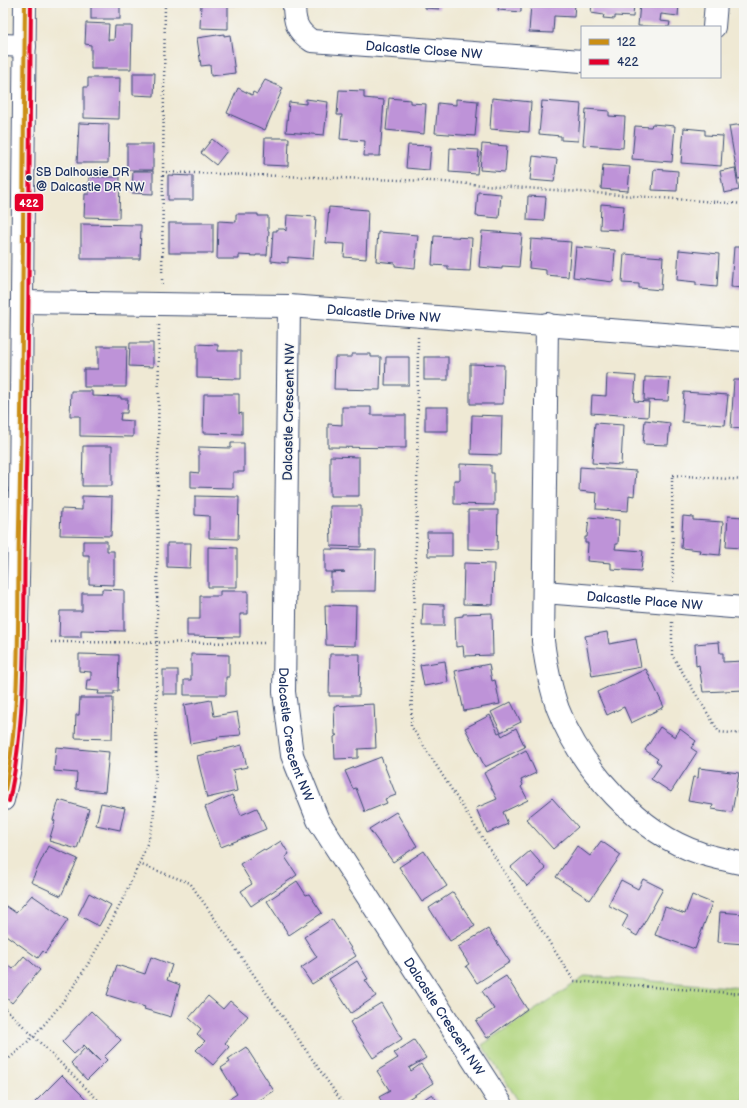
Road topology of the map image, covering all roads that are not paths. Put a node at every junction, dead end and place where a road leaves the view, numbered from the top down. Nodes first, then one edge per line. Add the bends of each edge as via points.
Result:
1 (26, 3) edge
2 (294, 3) edge
3 (716, 3) edge
4 (714, 26) edge
5 (3, 46) edge
6 (25, 46) junction
7 (581, 61) edge
8 (22, 302) junction
9 (289, 306) junction
10 (548, 324) junction
11 (744, 340) edge
12 (544, 592) junction
13 (744, 608) edge
14 (3, 800) edge
15 (744, 864) edge
16 (502, 1105) edge

1 - 6 street
2 - 7 street, Dalcastle Close NW via 297,27 302,35 312,41
3 - 4 street
5 - 6 street
6 - 8 street
8 - 9 street, Dalcastle Drive NW
8 - 14 street via 15,709 10,768
9 - 10 street, Dalcastle Drive NW
9 - 16 street, Dalcastle Crescent NW via 284,692 292,755 318,820
10 - 11 street, Dalcastle Drive NW
10 - 12 street
12 - 13 street, Dalcastle Place NW
12 - 15 street via 543,641 548,675 559,710 577,748 612,794 641,820 672,840 699,853

